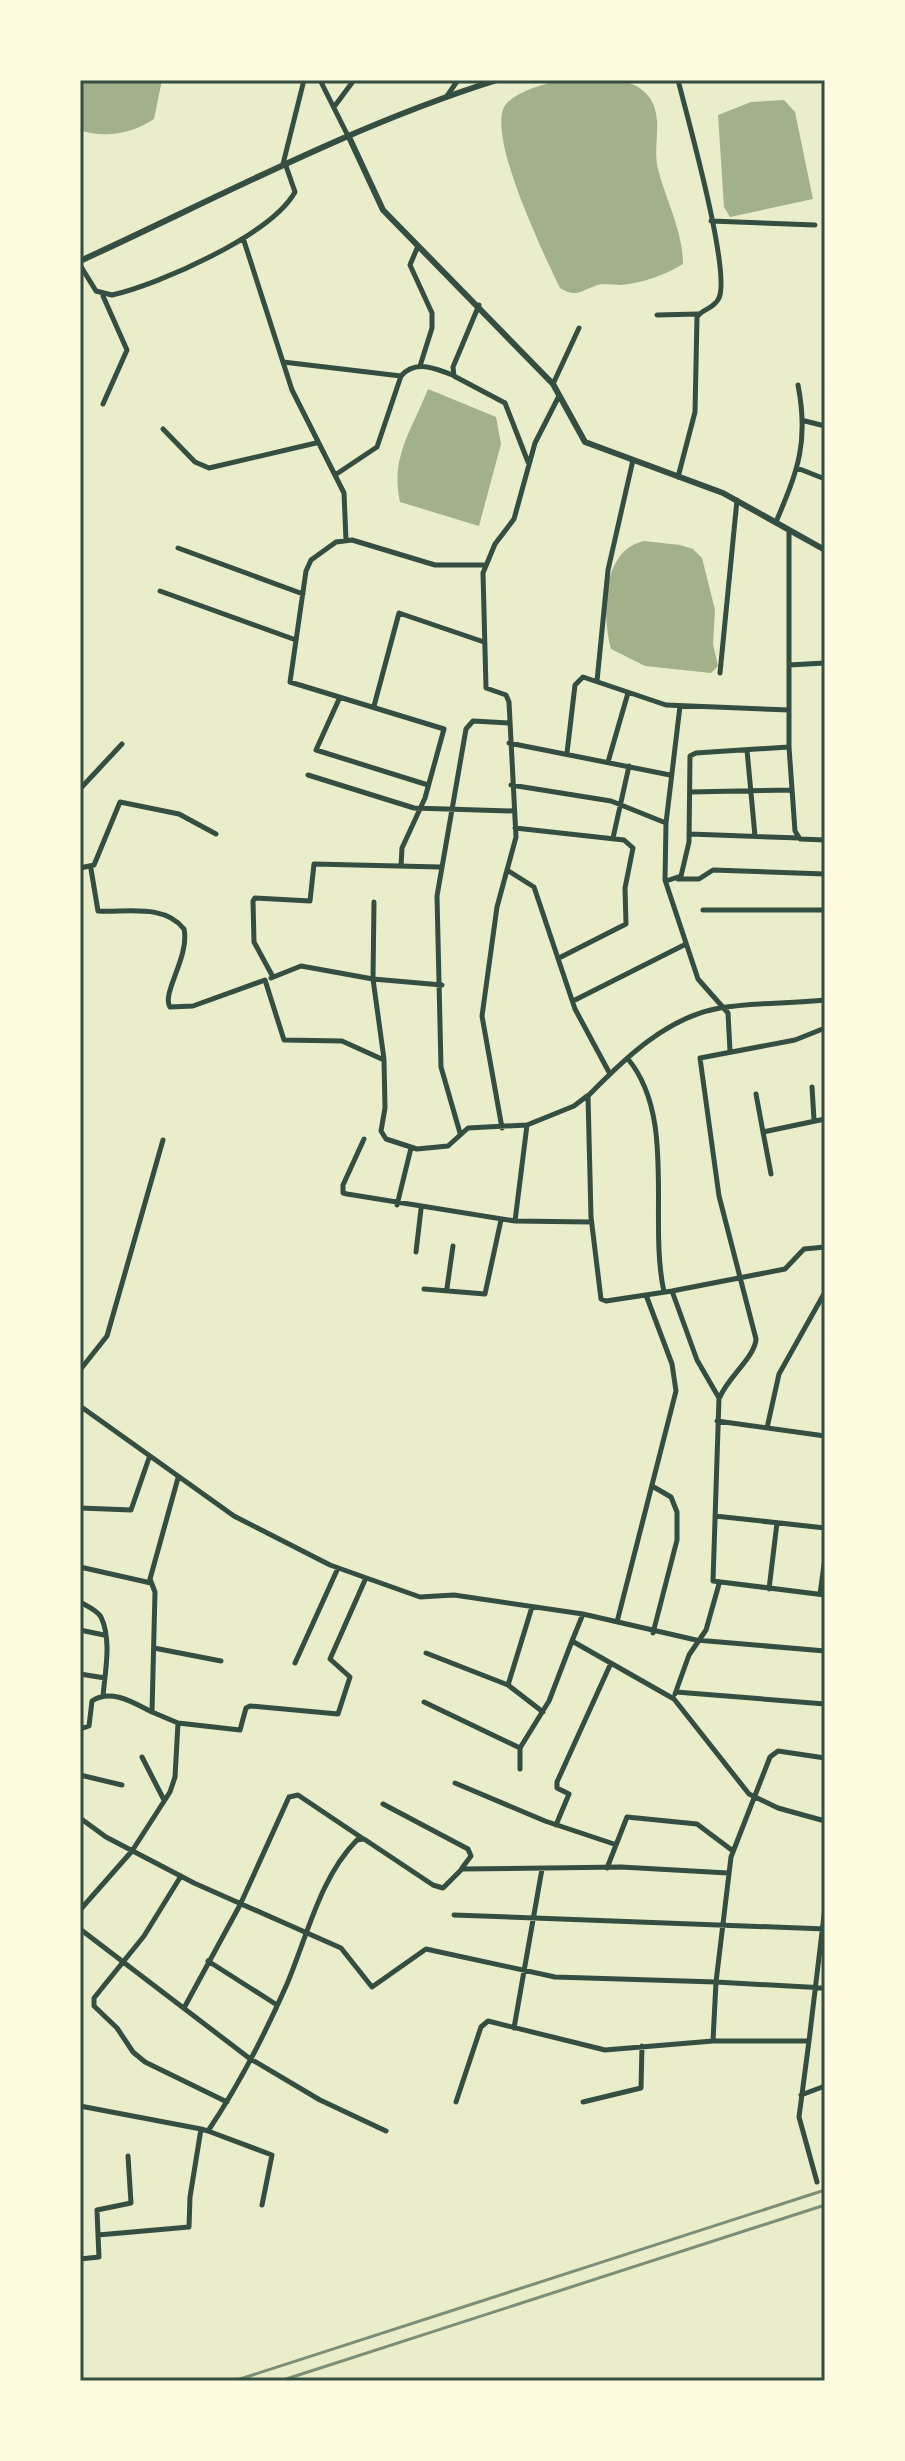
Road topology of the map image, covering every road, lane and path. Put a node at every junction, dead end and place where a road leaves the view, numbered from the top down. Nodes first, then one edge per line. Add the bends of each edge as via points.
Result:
1 (304, 80) edge
2 (320, 80) edge
3 (354, 80) edge
4 (458, 80) edge
5 (497, 80) edge
6 (678, 80) edge
7 (447, 96) junction
8 (334, 107) junction
9 (349, 137) junction
10 (284, 167) junction
11 (711, 221) junction
12 (815, 225) dead end
13 (244, 241) junction
14 (418, 246) junction
15 (80, 263) edge
16 (102, 296) junction
17 (479, 305) junction
18 (698, 314) junction
19 (657, 315) dead end
20 (579, 328) dead end
21 (282, 362) junction
22 (420, 366) junction
23 (401, 376) junction
24 (454, 376) junction
25 (553, 384) junction
26 (798, 385) dead end
27 (559, 396) junction
28 (103, 404) dead end
29 (805, 421) junction
30 (825, 426) edge
31 (163, 429) dead end
32 (316, 443) junction
33 (633, 460) junction
34 (528, 463) junction
35 (797, 468) junction
36 (335, 475) junction
37 (678, 477) junction
38 (825, 479) edge
39 (737, 500) junction
40 (776, 522) junction
41 (789, 530) junction
42 (346, 540) junction
43 (178, 548) dead end
44 (825, 550) edge
45 (486, 565) junction
46 (160, 591) dead end
47 (303, 594) junction
48 (296, 640) junction
49 (484, 642) junction
50 (825, 663) edge
51 (789, 665) junction
52 (720, 673) dead end
53 (597, 681) junction
54 (628, 693) junction
55 (340, 697) junction
56 (374, 706) junction
57 (680, 706) junction
58 (789, 710) junction
59 (509, 723) junction
60 (509, 743) junction
61 (122, 744) dead end
62 (789, 747) junction
63 (747, 750) junction
64 (567, 753) junction
65 (608, 762) junction
66 (629, 766) junction
67 (308, 775) dead end
68 (670, 775) junction
69 (428, 785) junction
70 (511, 785) junction
71 (80, 789) edge
72 (792, 790) junction
73 (750, 791) junction
74 (690, 792) junction
75 (619, 804) junction
76 (451, 808) junction
77 (421, 809) junction
78 (514, 811) junction
79 (666, 823) junction
80 (515, 828) junction
81 (216, 834) dead end
82 (690, 834) junction
83 (755, 836) junction
84 (613, 838) junction
85 (800, 839) junction
86 (825, 840) edge
87 (401, 866) junction
88 (440, 867) junction
89 (80, 868) edge
90 (91, 869) junction
91 (507, 870) junction
92 (825, 874) edge
93 (678, 879) junction
94 (666, 881) junction
95 (374, 902) dead end
96 (703, 910) dead end
97 (825, 910) edge
98 (684, 945) junction
99 (559, 958) junction
100 (273, 977) junction
101 (373, 979) junction
102 (265, 980) junction
103 (442, 985) junction
104 (825, 1000) edge
105 (573, 1001) junction
106 (724, 1007) junction
107 (825, 1028) edge
108 (730, 1051) junction
109 (628, 1059) junction
110 (384, 1060) junction
111 (610, 1074) junction
112 (812, 1087) dead end
113 (756, 1094) dead end
114 (588, 1096) junction
115 (825, 1119) edge
116 (814, 1120) junction
117 (527, 1125) junction
118 (502, 1128) junction
119 (763, 1132) junction
120 (460, 1133) junction
121 (364, 1139) dead end
122 (163, 1140) dead end
123 (411, 1148) junction
124 (771, 1174) dead end
125 (397, 1205) junction
126 (421, 1209) junction
127 (501, 1220) junction
128 (515, 1221) junction
129 (591, 1222) junction
130 (453, 1246) dead end
131 (825, 1247) edge
132 (416, 1252) dead end
133 (739, 1280) junction
134 (447, 1288) junction
135 (424, 1289) dead end
136 (672, 1291) junction
137 (664, 1292) junction
138 (825, 1292) edge
139 (646, 1295) junction
140 (80, 1370) edge
141 (719, 1398) junction
142 (80, 1406) edge
143 (717, 1421) junction
144 (767, 1428) junction
145 (825, 1436) edge
146 (149, 1458) junction
147 (178, 1478) junction
148 (652, 1486) junction
149 (80, 1508) edge
150 (715, 1516) junction
151 (777, 1523) junction
152 (825, 1528) edge
153 (825, 1557) edge
154 (80, 1567) edge
155 (338, 1568) junction
156 (365, 1579) junction
157 (151, 1583) junction
158 (719, 1584) junction
159 (769, 1589) junction
160 (822, 1595) edge
161 (80, 1602) edge
162 (532, 1607) junction
163 (583, 1614) junction
164 (617, 1622) junction
165 (80, 1630) edge
166 (653, 1633) junction
167 (104, 1635) junction
168 (572, 1641) junction
169 (698, 1641) junction
170 (154, 1648) junction
171 (825, 1651) edge
172 (426, 1653) dead end
173 (221, 1661) dead end
174 (295, 1663) dead end
175 (611, 1663) junction
176 (80, 1674) edge
177 (105, 1678) junction
178 (508, 1685) junction
179 (675, 1695) junction
180 (103, 1696) junction
181 (424, 1702) dead end
182 (825, 1704) edge
183 (152, 1712) junction
184 (543, 1712) junction
185 (178, 1723) junction
186 (80, 1729) edge
187 (520, 1748) junction
188 (142, 1757) dead end
189 (825, 1758) edge
190 (520, 1769) dead end
191 (80, 1775) edge
192 (455, 1783) dead end
193 (122, 1785) dead end
194 (756, 1799) junction
195 (164, 1801) junction
196 (383, 1804) dead end
197 (80, 1818) edge
198 (825, 1821) edge
199 (556, 1825) junction
200 (364, 1839) junction
201 (614, 1844) junction
202 (132, 1851) junction
203 (733, 1851) junction
204 (607, 1868) junction
205 (462, 1869) junction
206 (542, 1869) junction
207 (728, 1873) junction
208 (181, 1876) junction
209 (240, 1905) junction
210 (825, 1907) edge
211 (80, 1910) edge
212 (454, 1915) dead end
213 (535, 1918) junction
214 (721, 1926) junction
215 (80, 1929) edge
216 (823, 1929) edge
217 (306, 1934) junction
218 (124, 1960) junction
219 (208, 1961) junction
220 (525, 1973) junction
221 (716, 1982) junction
222 (816, 1987) junction
223 (825, 1988) edge
224 (277, 2005) junction
225 (184, 2008) junction
226 (514, 2028) junction
227 (713, 2041) junction
228 (809, 2041) junction
229 (642, 2046) junction
230 (249, 2058) junction
231 (825, 2086) edge
232 (800, 2096) junction
233 (227, 2102) junction
234 (456, 2102) dead end
235 (583, 2102) dead end
236 (80, 2106) edge
237 (201, 2129) junction
238 (208, 2131) junction
239 (386, 2131) dead end
240 (128, 2156) dead end
241 (817, 2182) dead end
242 (262, 2205) dead end
243 (98, 2235) junction
244 (80, 2259) edge

1 - 10 street
2 - 8 street
3 - 8 street
4 - 7 street
5 - 7 street
6 - 11 street via 697,143
7 - 9 street
8 - 9 street
9 - 10 street
9 - 14 street via 383,210
10 - 13 street via 295,192 286,209
10 - 15 street
11 - 12 street
11 - 18 street via 719,252 720,292 712,307
13 - 16 street via 123,293
13 - 21 street
14 - 17 street
14 - 22 street via 410,265 429,300 433,320
15 - 16 street
16 - 28 street via 127,350
17 - 24 street
17 - 25 street
18 - 19 street
18 - 37 street via 695,412
20 - 25 street
21 - 23 street
21 - 32 street
22 - 23 street
22 - 24 street
23 - 36 street via 377,447
24 - 34 street via 505,403
25 - 27 street
26 - 29 street
27 - 33 street via 585,442
27 - 34 street
29 - 30 street
29 - 35 street
31 - 32 street via 195,462 209,468
32 - 36 street
33 - 37 street
33 - 53 street via 608,570
34 - 45 street via 514,519
35 - 38 street
35 - 40 street
36 - 42 street via 346,506
37 - 39 street
39 - 40 street
39 - 52 street
40 - 41 street
41 - 44 street
41 - 51 street
42 - 45 street via 435,565
42 - 47 street via 311,560
43 - 47 street
45 - 49 street
46 - 48 street
47 - 48 street
48 - 55 street via 290,682
49 - 56 street via 399,613
49 - 59 street via 486,688 508,698
50 - 51 street
51 - 58 street
53 - 54 street
53 - 64 street via 576,681
54 - 57 street
54 - 65 street
55 - 56 street
55 - 69 street via 316,750
56 - 69 street via 442,727
57 - 58 street
57 - 68 street
58 - 62 street
59 - 60 street
59 - 76 street via 469,724
60 - 64 street
60 - 70 street
61 - 71 street
62 - 63 street
62 - 72 street
63 - 73 street
63 - 74 street via 693,754
64 - 65 street
65 - 66 street
66 - 68 street
66 - 75 street
67 - 77 street
68 - 79 street
69 - 77 street
70 - 75 street
70 - 78 street
72 - 73 street
72 - 85 street
73 - 74 street
73 - 83 street
74 - 82 street
75 - 79 street
75 - 84 street
76 - 77 street
76 - 78 street
76 - 88 street
77 - 87 street via 404,842
78 - 80 street
79 - 94 street
80 - 84 street
80 - 91 street
81 - 90 street via 179,814 120,802
82 - 83 street
82 - 93 street
83 - 85 street
84 - 99 street via 633,848 625,888 626,924
85 - 86 street
87 - 88 street
87 - 100 street via 314,864 310,901 255,898 254,942
88 - 103 street
89 - 90 street
90 - 102 street via 98,911 136,909 174,920 184,929 186,950 167,997 170,1007 193,1006
91 - 99 street via 534,887
91 - 118 street via 482,1016
92 - 93 street via 713,870 699,879
93 - 94 street
94 - 98 street
95 - 101 street
96 - 97 street
98 - 105 street
98 - 106 street via 698,979
99 - 105 street
100 - 101 street via 301,966
100 - 102 street
101 - 103 street
101 - 110 street
102 - 110 street via 284,1040 342,1041
103 - 120 street via 441,1067
104 - 106 street
105 - 111 street
106 - 108 street
106 - 109 street via 688,1016
107 - 108 street via 795,1040
108 - 133 street via 702,1055 699,1061 719,1196
109 - 111 street
109 - 137 street via 647,1086 654,1117 656,1239
110 - 123 street via 381,1135
111 - 114 street
112 - 116 street
113 - 119 street
114 - 117 street
114 - 129 street
115 - 116 street
116 - 119 street
117 - 118 street
117 - 128 street
118 - 120 street via 468,1128
119 - 124 street
120 - 123 street via 448,1146
121 - 125 street via 343,1193
122 - 140 street via 107,1336
123 - 125 street
125 - 126 street
126 - 127 street
126 - 132 street
127 - 128 street
127 - 134 street via 487,1292
128 - 129 street
129 - 139 street via 601,1299
130 - 134 street
131 - 133 street via 804,1249 785,1269
133 - 136 street
133 - 141 street via 756,1345 732,1372
134 - 135 street
136 - 137 street
136 - 141 street via 697,1360
137 - 139 street
138 - 144 street via 782,1366
139 - 148 street via 672,1364 676,1391
141 - 143 street
142 - 146 street
143 - 144 street
143 - 150 street
144 - 145 street
146 - 147 street
146 - 149 street via 131,1510
147 - 155 street via 234,1516
147 - 157 street
148 - 164 street
148 - 166 street via 671,1497 679,1522
150 - 151 street
150 - 158 street via 713,1579
151 - 152 street
151 - 159 street
153 - 160 street
154 - 157 street
155 - 156 street
155 - 174 street
156 - 162 street via 420,1597 454,1595
156 - 185 street via 330,1659 350,1677 338,1714 250,1706 240,1730
157 - 170 street
158 - 159 street
158 - 169 street
159 - 160 street
161 - 167 street via 99,1614
162 - 163 street
162 - 178 street
163 - 164 street
163 - 168 street
164 - 166 street
165 - 167 street
166 - 169 street
167 - 177 street
168 - 175 street
168 - 184 street
169 - 171 street
169 - 179 street
170 - 173 street
170 - 183 street
172 - 178 street
175 - 179 street
175 - 199 street via 556,1785 569,1794
176 - 177 street
177 - 180 street
178 - 184 street
179 - 182 street
179 - 194 street
180 - 183 street via 120,1697
180 - 186 street via 92,1701 90,1724
181 - 187 street
183 - 185 street
184 - 187 street
185 - 195 street via 175,1777
187 - 190 street
188 - 195 street
189 - 194 street via 772,1753
191 - 193 street
192 - 199 street
194 - 198 street
194 - 203 street
195 - 202 street
196 - 205 street via 468,1849 471,1856
197 - 202 street
199 - 201 street
200 - 205 street via 438,1887 450,1885
200 - 209 street via 291,1795
200 - 217 street via 354,1843 340,1862
201 - 203 street via 623,1819 631,1817 697,1824
201 - 204 street
202 - 208 street
202 - 211 street
203 - 207 street
204 - 206 street
204 - 207 street
205 - 206 street
206 - 213 street
207 - 214 street
208 - 209 street
208 - 218 street
209 - 217 street
209 - 219 street
210 - 216 street
212 - 213 street
213 - 214 street
213 - 220 street
214 - 216 street
214 - 221 street
215 - 218 street
216 - 222 street
217 - 220 street via 347,1953 372,1987 426,1949
217 - 224 street
218 - 225 street
218 - 233 street via 94,1998 96,2008 145,2062
219 - 224 street
219 - 225 street
220 - 221 street
220 - 226 street
221 - 222 street
221 - 227 street
222 - 223 street
222 - 228 street
224 - 230 street
225 - 230 street
226 - 229 street via 592,2048
226 - 234 street via 484,2023
227 - 228 street
227 - 229 street
228 - 232 street
229 - 235 street via 641,2088
230 - 233 street
230 - 239 street
231 - 232 street
232 - 241 street via 802,2131
233 - 238 street
236 - 237 street
237 - 238 street
237 - 243 street via 189,2227
238 - 242 street via 272,2155
240 - 243 street via 131,2203 97,2210
243 - 244 street via 99,2257

